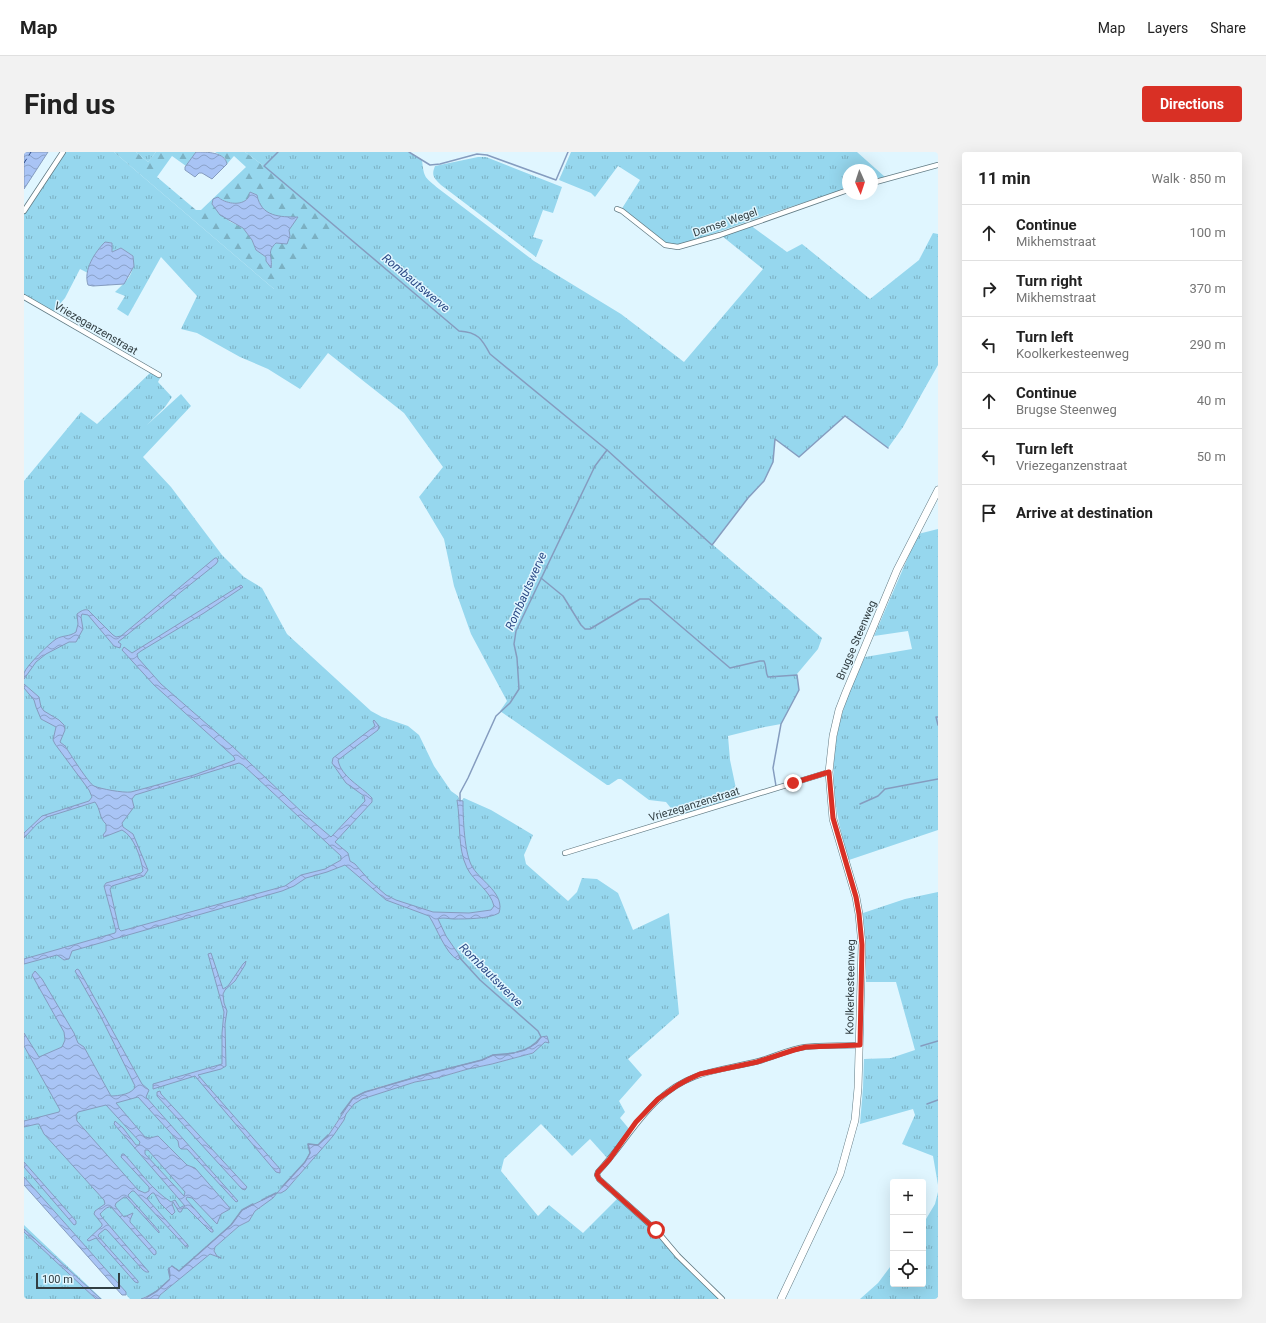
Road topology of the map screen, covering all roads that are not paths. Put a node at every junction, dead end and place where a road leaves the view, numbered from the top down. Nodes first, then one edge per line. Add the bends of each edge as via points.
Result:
1 (63, 152) edge
2 (938, 165) edge
3 (878, 181) edge
4 (842, 192) edge
5 (616, 209) dead end
6 (24, 211) edge
7 (24, 297) edge
8 (159, 375) dead end
9 (938, 490) edge
10 (829, 772) junction
11 (832, 808) joint
12 (565, 853) dead end
13 (860, 1045) junction
14 (722, 1299) edge
15 (782, 1299) edge

1 - 6 street
2 - 3 street
4 - 5 street, Damse Wegel via 678,247 664,244
7 - 8 street, Vriezeganzenstraat
9 - 10 main road, Brugse Steenweg via 897,570 839,710
10 - 11 main road, Brugse Steenweg
10 - 12 street, Vriezeganzenstraat
11 - 13 main road, Koolkerkesteenweg via 859,914 862,945
13 - 14 street via 806,1047 689,1079 670,1090 636,1122 598,1172 599,1179 656,1230 678,1256
13 - 15 main road, Koolkerkesteenweg via 855,1120 840,1174

